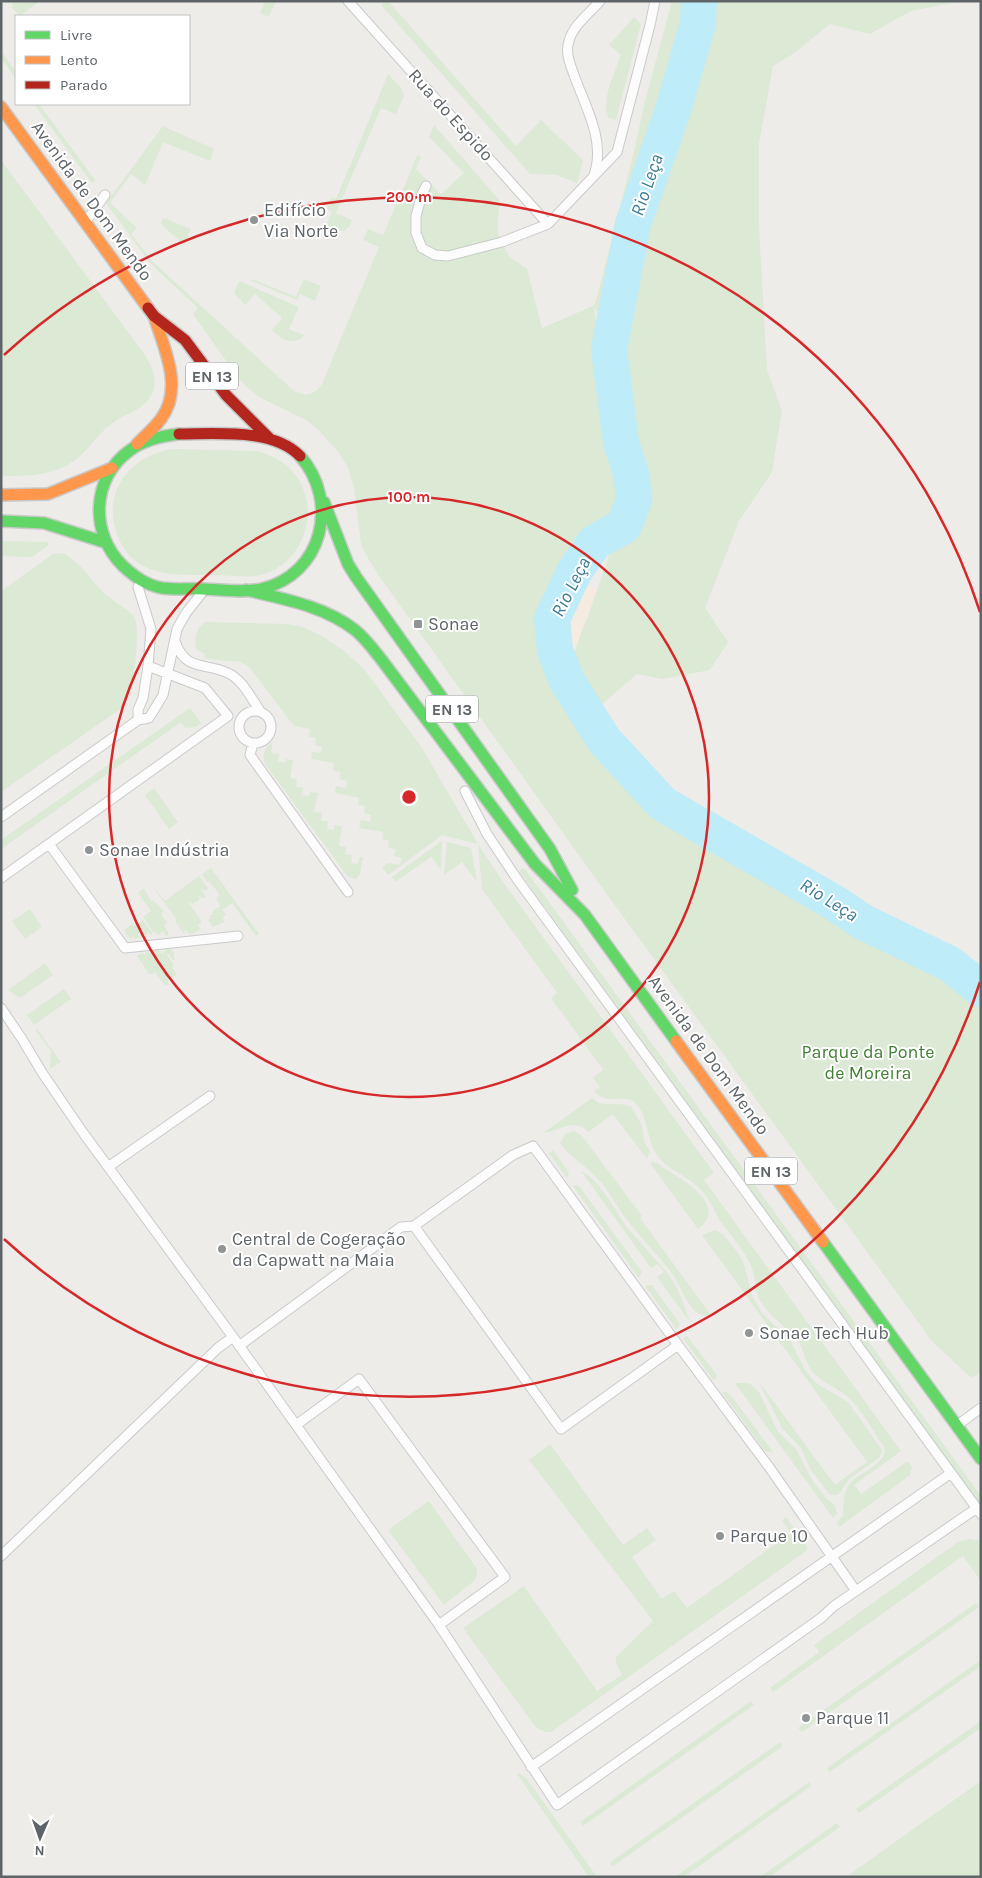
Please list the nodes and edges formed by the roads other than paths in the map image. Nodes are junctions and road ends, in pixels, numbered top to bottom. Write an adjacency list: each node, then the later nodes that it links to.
1 (600, 1): 5 (lane)
2 (655, 1): 5 (lane)
3 (354, 3): 9 (lane, Rua do Espido)
4 (1, 107): 8 (main road, Avenida de Dom Mendo / EN 13)
5 (593, 178): 9 (lane)
6 (426, 186): 9 (lane)
7 (106, 195): 8 (lane)
8 (85, 223): 10 (main road, Avenida de Dom Mendo / EN 13)
9 (548, 224)
10 (154, 316): 11 (main road, Avenida de Dom Mendo / EN 13); 12 (main road, Avenida de Dom Mendo / EN 13)
11 (269, 438): 12 (main road, EN 13); 15 (main road, EN 13)
12 (136, 445): 13 (main road, EN 13)
13 (112, 468): 14 (main road); 17 (main road, EN 13)
14 (1, 496)
15 (323, 501): 20 (main road, EN 13); 34 (main road, Avenida de Dom Mendo / EN 13)
16 (1, 521): 17 (main road)
17 (104, 542): 18 (main road, EN 13)
18 (135, 576): 19 (main road, EN 13); 22 (lane)
19 (204, 590): 20 (main road, EN 13); 21 (lane)
20 (246, 590): 29 (main road, Avenida de Dom Mendo / EN 13)
21 (174, 638): 23 (lane); 24 (lane)
22 (148, 666): 23 (lane); 26 (lane)
23 (168, 673): 25 (lane); 26 (lane)
24 (260, 712): 27 (lane); 28 (lane)
25 (228, 716): 27 (lane); 31 (lane)
26 (138, 720): 30 (lane)
27 (240, 723): 28 (lane)
28 (253, 743): 33 (lane)
29 (455, 759): 34 (main road, Avenida de Dom Mendo / EN 13); 47 (lane)
30 (1, 817)
31 (49, 844): 32 (lane); 35 (lane)
32 (1, 878)
33 (348, 892)
34 (585, 916): 45 (main road, Avenida de Dom Mendo / EN 13)
35 (238, 936)
36 (1, 1008): 38 (lane)
37 (210, 1096): 38 (lane)
38 (108, 1167): 40 (lane)
39 (414, 1226): 41 (lane); 41 (lane); 42 (lane)
40 (233, 1337): 42 (lane); 49 (lane)
41 (678, 1345): 50 (lane)
42 (239, 1346): 44 (lane)
43 (981, 1408): 45 (lane)
44 (296, 1425): 52 (lane); 52 (lane)
45 (957, 1426): 46 (main road, Avenida de Dom Mendo / EN 13)
46 (981, 1459)
47 (951, 1473): 48 (lane); 50 (lane)
48 (979, 1511): 51 (lane)
49 (1, 1556)
50 (832, 1556): 51 (lane); 53 (lane)
51 (856, 1591): 53 (lane)
52 (439, 1625): 53 (lane)
53 (531, 1766)

